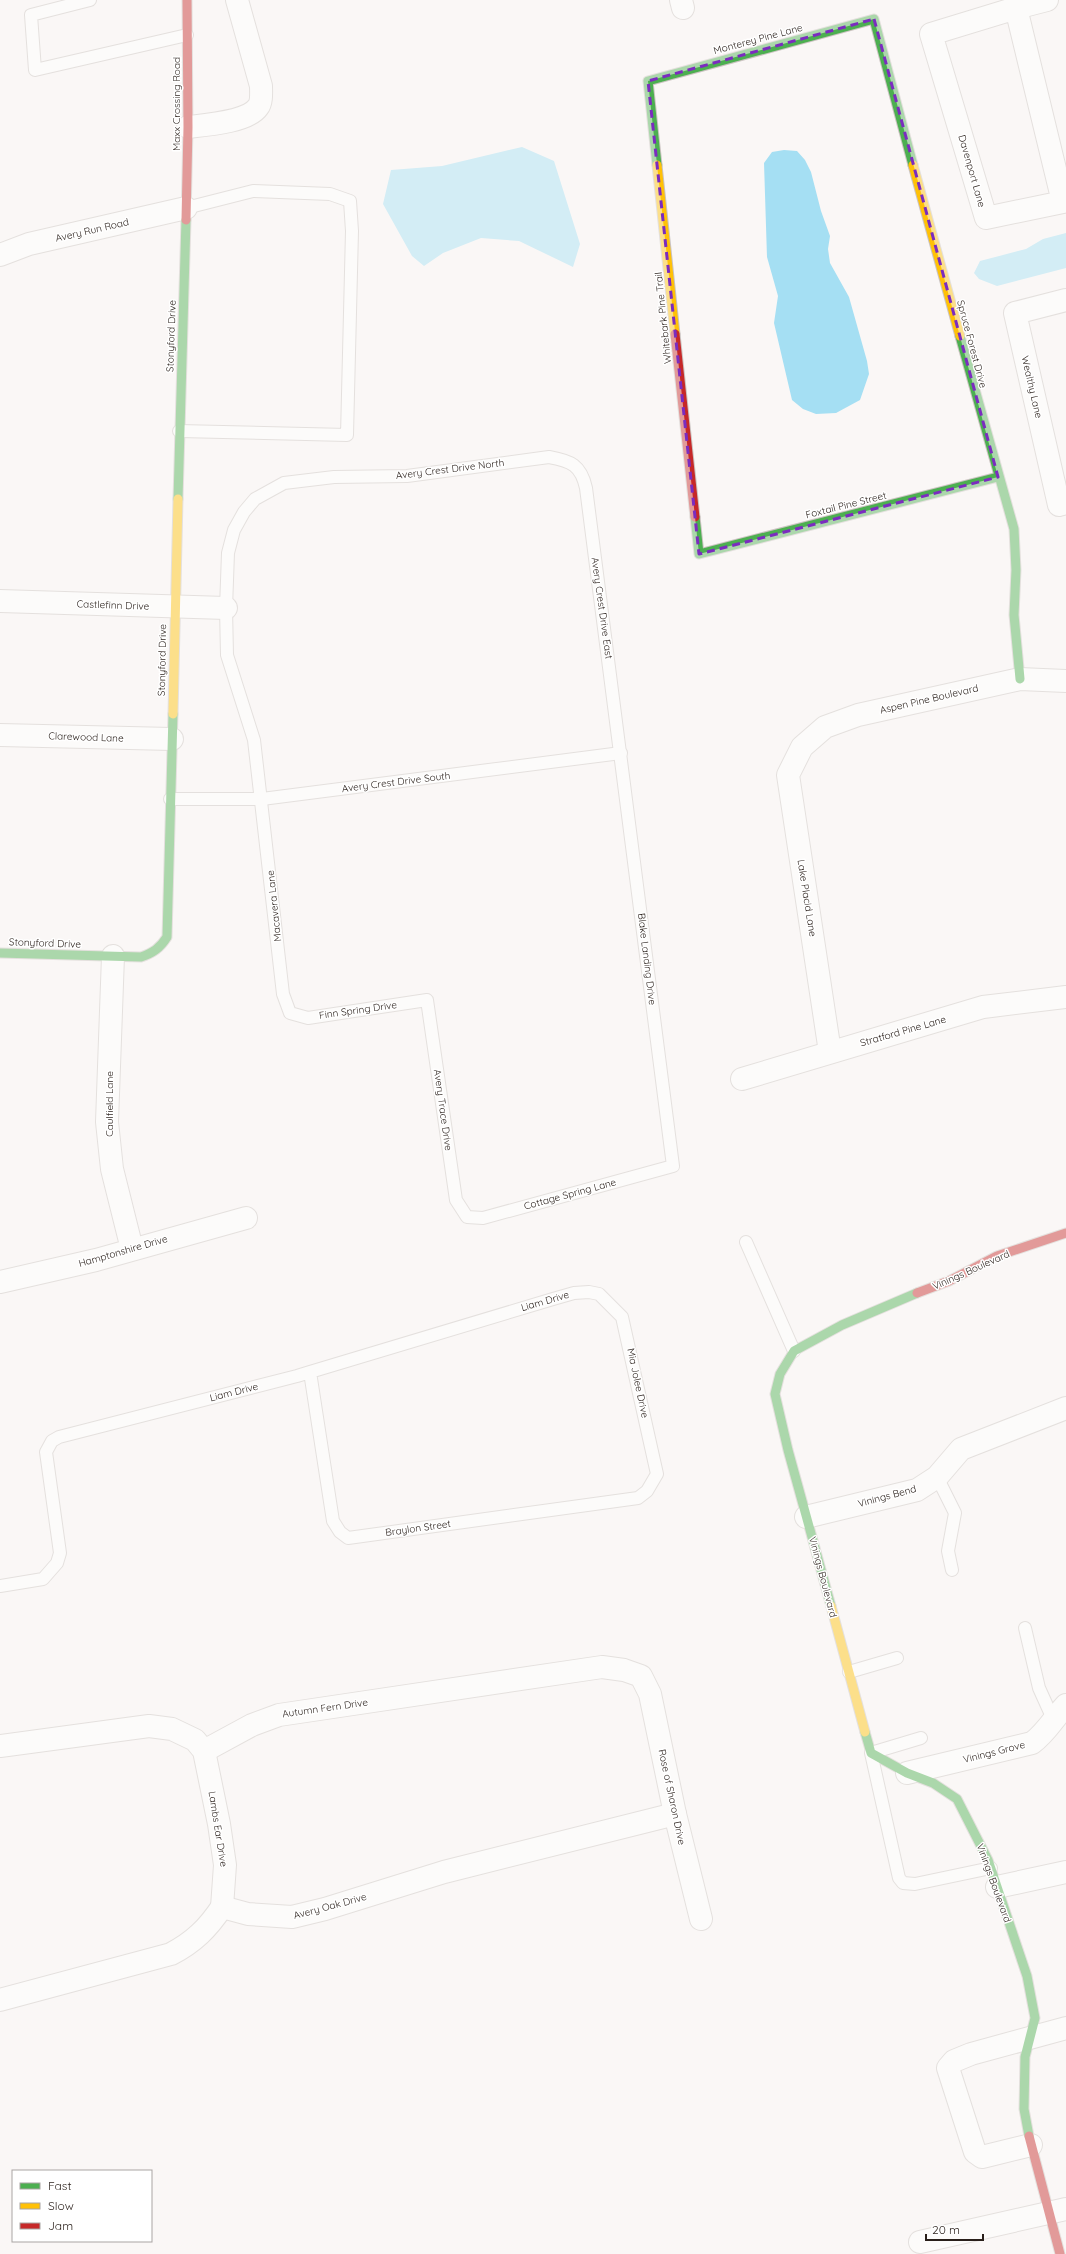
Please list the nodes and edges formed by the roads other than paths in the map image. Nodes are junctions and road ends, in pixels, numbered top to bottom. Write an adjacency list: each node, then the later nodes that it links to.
1 (90, 0): 7 (lane)
2 (187, 0): 7 (street, Maxx Crossing Road)
3 (236, 0): 9 (street)
4 (1048, 0): 5 (street, Davenport Lane)
5 (1016, 8): 5 (street, Davenport Lane)
6 (874, 18): 8 (street, Monterey Pine Lane); 15 (street, Spruce Forest Drive)
7 (187, 35): 9 (street, Maxx Crossing Road)
8 (648, 81): 18 (street, Whitebark Pine Trail)
9 (188, 127): 10 (street, Maxx Crossing Road)
10 (186, 208): 11 (street, Avery Run Road); 13 (street, Stonyford Drive); 13 (lane)
11 (0, 255)
12 (1066, 300): 17 (street, Wealthy Lane)
13 (179, 431): 20 (street, Stonyford Drive)
14 (576, 466): 16 (lane, Avery Crest Drive North); 27 (lane, Avery Crest Drive East)
15 (998, 477): 18 (street, Foxtail Pine Street); 22 (street, Spruce Forest Drive)
16 (255, 499): 21 (lane, Macavera Lane)
17 (1066, 503)
18 (699, 554)
19 (0, 601): 20 (street, Castlefinn Drive)
20 (174, 607): 21 (street, Castlefinn Drive); 25 (street, Stonyford Drive)
21 (226, 608): 29 (lane, Macavera Lane)
22 (1020, 679): 23 (street, Aspen Pine Boulevard); 26 (street, Aspen Pine Boulevard)
23 (1066, 681)
24 (0, 735): 25 (street, Clarewood Lane)
25 (172, 739): 28 (street, Stonyford Drive)
26 (802, 747): 35 (street, Lake Placid Lane)
27 (621, 752): 29 (lane, Avery Crest Drive South); 37 (lane, Blake Landing Drive)
28 (170, 799): 29 (lane, Avery Crest Drive South); 31 (street, Stonyford Drive)
29 (262, 799): 34 (lane, Macavera Lane)
30 (0, 953): 31 (street, Stonyford Drive)
31 (113, 956): 42 (street, Caulfield Lane)
32 (1066, 997): 35 (street, Stratford Pine Lane)
33 (427, 1000): 34 (lane, Finn Spring Drive); 38 (lane, Avery Trace Drive)
34 (290, 1013)
35 (830, 1052): 36 (street, Stratford Pine Lane)
36 (742, 1079)
37 (673, 1166): 38 (lane, Cottage Spring Lane)
38 (467, 1217)
39 (246, 1218): 42 (street, Hamptonshire Drive)
40 (1066, 1233): 45 (street, Vinings Boulevard)
41 (746, 1242): 45 (lane)
42 (132, 1249): 43 (street, Hamptonshire Drive)
43 (0, 1282)
44 (599, 1294): 46 (lane, Liam Drive); 49 (lane, Mia Jolee Drive)
45 (794, 1351): 50 (street, Vinings Boulevard)
46 (310, 1372): 49 (lane, Braylon Street); 52 (lane, Liam Drive)
47 (1063, 1416): 48 (street, Vinings Bend)
48 (937, 1477): 50 (street, Vinings Bend); 51 (lane)
49 (654, 1481)
50 (806, 1517): 55 (street, Vinings Boulevard)
51 (952, 1570)
52 (0, 1586)
53 (1025, 1628): 57 (lane)
54 (897, 1658): 55 (lane)
55 (849, 1672): 61 (street, Vinings Boulevard)
56 (641, 1676): 60 (street, Autumn Fern Drive); 63 (street, Rose of Sharon Drive)
57 (1060, 1712): 62 (street, Vinings Grove)
58 (921, 1738): 61 (lane)
59 (0, 1746): 60 (street)
60 (204, 1751): 66 (street, Lambs Ear Drive)
61 (871, 1753): 62 (street, Vinings Boulevard); 65 (lane)
62 (907, 1773): 65 (street, Vinings Boulevard)
63 (675, 1814): 66 (street, Avery Oak Drive); 67 (street, Rose of Sharon Drive)
64 (1066, 1872): 65 (street)
65 (994, 1877): 70 (street, Vinings Boulevard)
66 (222, 1907): 68 (street)
67 (701, 1919)
68 (0, 2000)
69 (1066, 2028): 70 (street)
70 (1030, 2038): 71 (street, Vinings Boulevard); 71 (street)
71 (1031, 2145): 72 (street, Vinings Boulevard)
72 (1058, 2211): 73 (street); 74 (street, Vinings Boulevard)
73 (920, 2242)
74 (1060, 2254)

